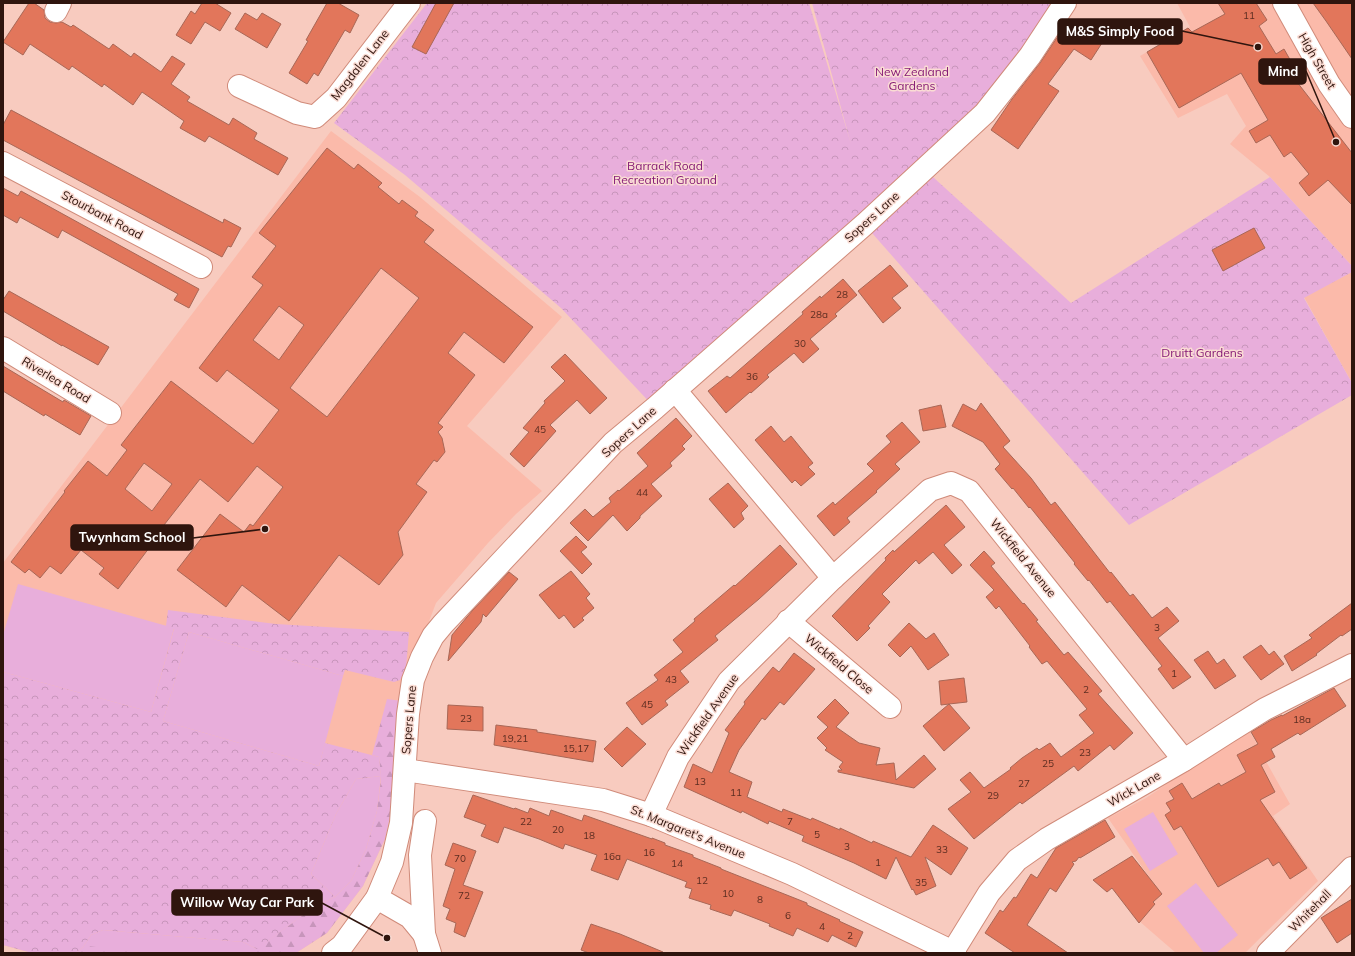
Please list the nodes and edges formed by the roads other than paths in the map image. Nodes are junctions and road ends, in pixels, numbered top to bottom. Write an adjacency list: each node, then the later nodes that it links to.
1 (409, 3): 4 (street, Magdalen Lane)
2 (1066, 3): 9 (street, Sopers Lane)
3 (1284, 3): 5 (street, High Street)
4 (239, 86)
5 (1352, 118)
6 (3, 163): 7 (street, Stourbank Road)
7 (201, 267)
8 (3, 348): 10 (street, Riverlea Road)
9 (676, 390): 11 (street); 16 (street, Sopers Lane)
10 (110, 413)
11 (833, 578): 12 (street, Wickfield Avenue); 15 (street, Wickfield Avenue)
12 (788, 621): 14 (street, Wickfield Close); 17 (street, Wickfield Avenue)
13 (1352, 665): 15 (street, Wick Lane)
14 (890, 707)
15 (1184, 760): 23 (street, Wick Lane)
16 (405, 770): 17 (street, St. Margaret's Avenue); 20 (street, Sopers Lane)
17 (651, 815): 23 (street, St. Margaret's Avenue)
18 (425, 821): 21 (street)
19 (1352, 868): 24 (street, Whitehall)
20 (377, 898): 21 (street); 22 (street, Sopers Lane)
21 (427, 943)
22 (333, 953)
23 (953, 953)
24 (1268, 953)

